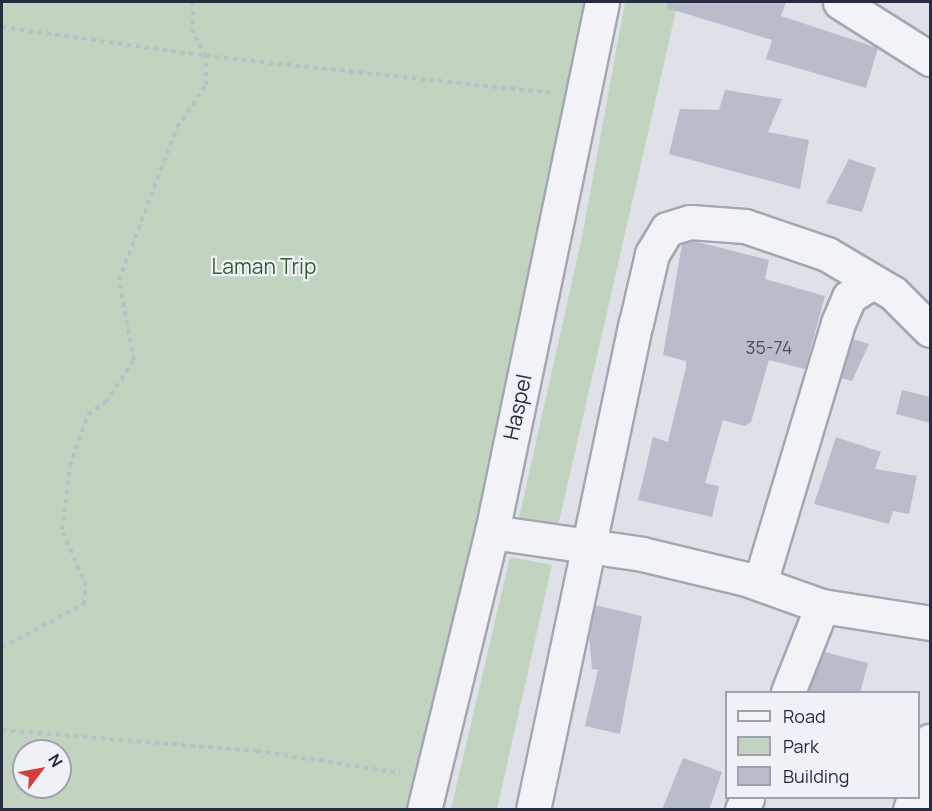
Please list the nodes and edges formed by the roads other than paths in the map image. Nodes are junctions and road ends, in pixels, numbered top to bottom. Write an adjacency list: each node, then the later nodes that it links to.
1 (602, 2): 7 (street, Haspel)
2 (840, 2): 3 (street)
3 (881, 16): 4 (street)
4 (930, 59)
5 (872, 282): 6 (street); 8 (street); 9 (street)
6 (930, 330)
7 (492, 532): 8 (street); 15 (street, Haspel)
8 (588, 547): 9 (street); 16 (street)
9 (760, 583): 10 (street)
10 (822, 606): 11 (street); 12 (street)
11 (930, 623)
12 (789, 691)
13 (930, 741): 14 (street)
14 (920, 775)
15 (424, 810)
16 (532, 810)

